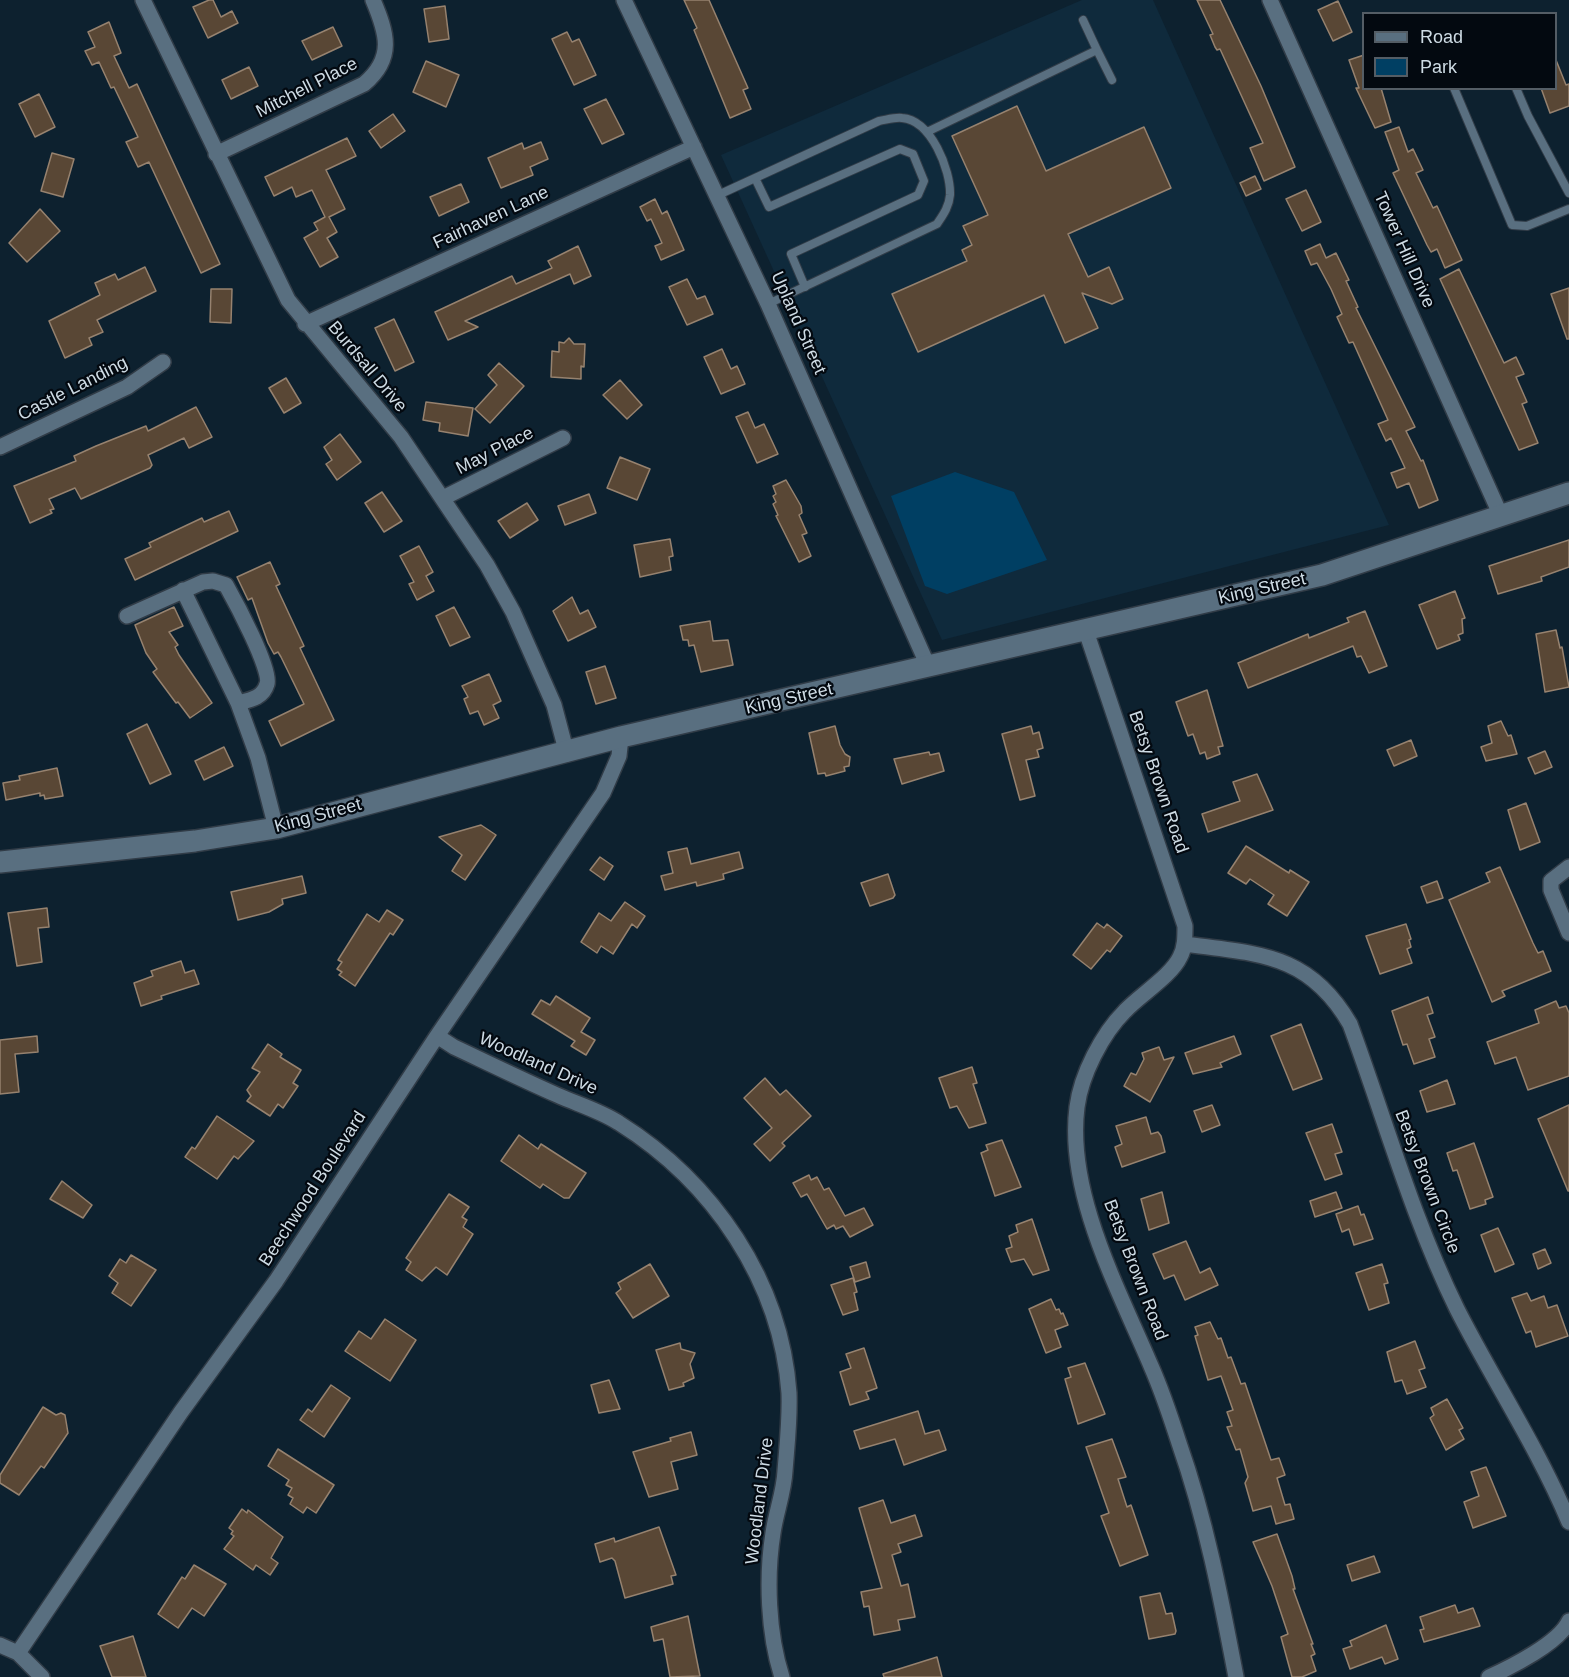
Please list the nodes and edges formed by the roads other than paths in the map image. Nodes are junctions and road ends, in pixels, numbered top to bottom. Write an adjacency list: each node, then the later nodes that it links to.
1 (143, 0): 12 (street, Burdsall Drive)
2 (373, 0): 12 (street, Mitchell Place)
3 (624, 0): 11 (street, Upland Street)
4 (1270, 0): 25 (street, Tower Hill Drive)
5 (1083, 20): 6 (lane)
6 (1097, 50): 7 (lane); 10 (lane)
7 (1112, 80)
8 (1455, 90): 16 (lane)
9 (1517, 90): 14 (lane)
10 (928, 130): 13 (lane); 17 (lane)
11 (694, 147): 15 (street, Upland Street); 19 (street, Fairhaven Lane)
12 (216, 154): 19 (street, Burdsall Drive)
13 (755, 177): 15 (lane); 17 (lane)
14 (1569, 193)
15 (716, 196): 18 (street, Upland Street)
16 (1569, 209)
17 (805, 287): 18 (lane)
18 (768, 304): 29 (street, Upland Street)
19 (305, 324): 24 (street, Burdsall Drive)
20 (163, 362): 22 (street, Castle Landing)
21 (563, 438): 24 (street, May Place)
22 (0, 447)
23 (1569, 493): 25 (main road, King Street)
24 (444, 498): 32 (street, Burdsall Drive)
25 (1501, 516): 28 (main road, King Street)
26 (183, 590): 27 (street); 30 (street); 30 (street)
27 (127, 616)
28 (1086, 631): 29 (main road, King Street); 37 (street, Betsy Brown Road)
29 (928, 666): 31 (main road, King Street)
30 (238, 703): 33 (street)
31 (621, 737): 32 (main road, King Street); 38 (street, Beechwood Boulevard)
32 (567, 754): 33 (main road, King Street)
33 (276, 828): 34 (main road, King Street)
34 (0, 862)
35 (1569, 867): 36 (street)
36 (1569, 933)
37 (1185, 944): 39 (street, Betsy Brown Circle); 45 (street, Betsy Brown Road)
38 (437, 1036): 42 (street, Beechwood Boulevard); 44 (street, Woodland Drive)
39 (1569, 1522)
40 (1569, 1621): 46 (street)
41 (0, 1645): 42 (street)
42 (18, 1653): 43 (street)
43 (42, 1677)
44 (782, 1677)
45 (1236, 1677)
46 (1489, 1677)

